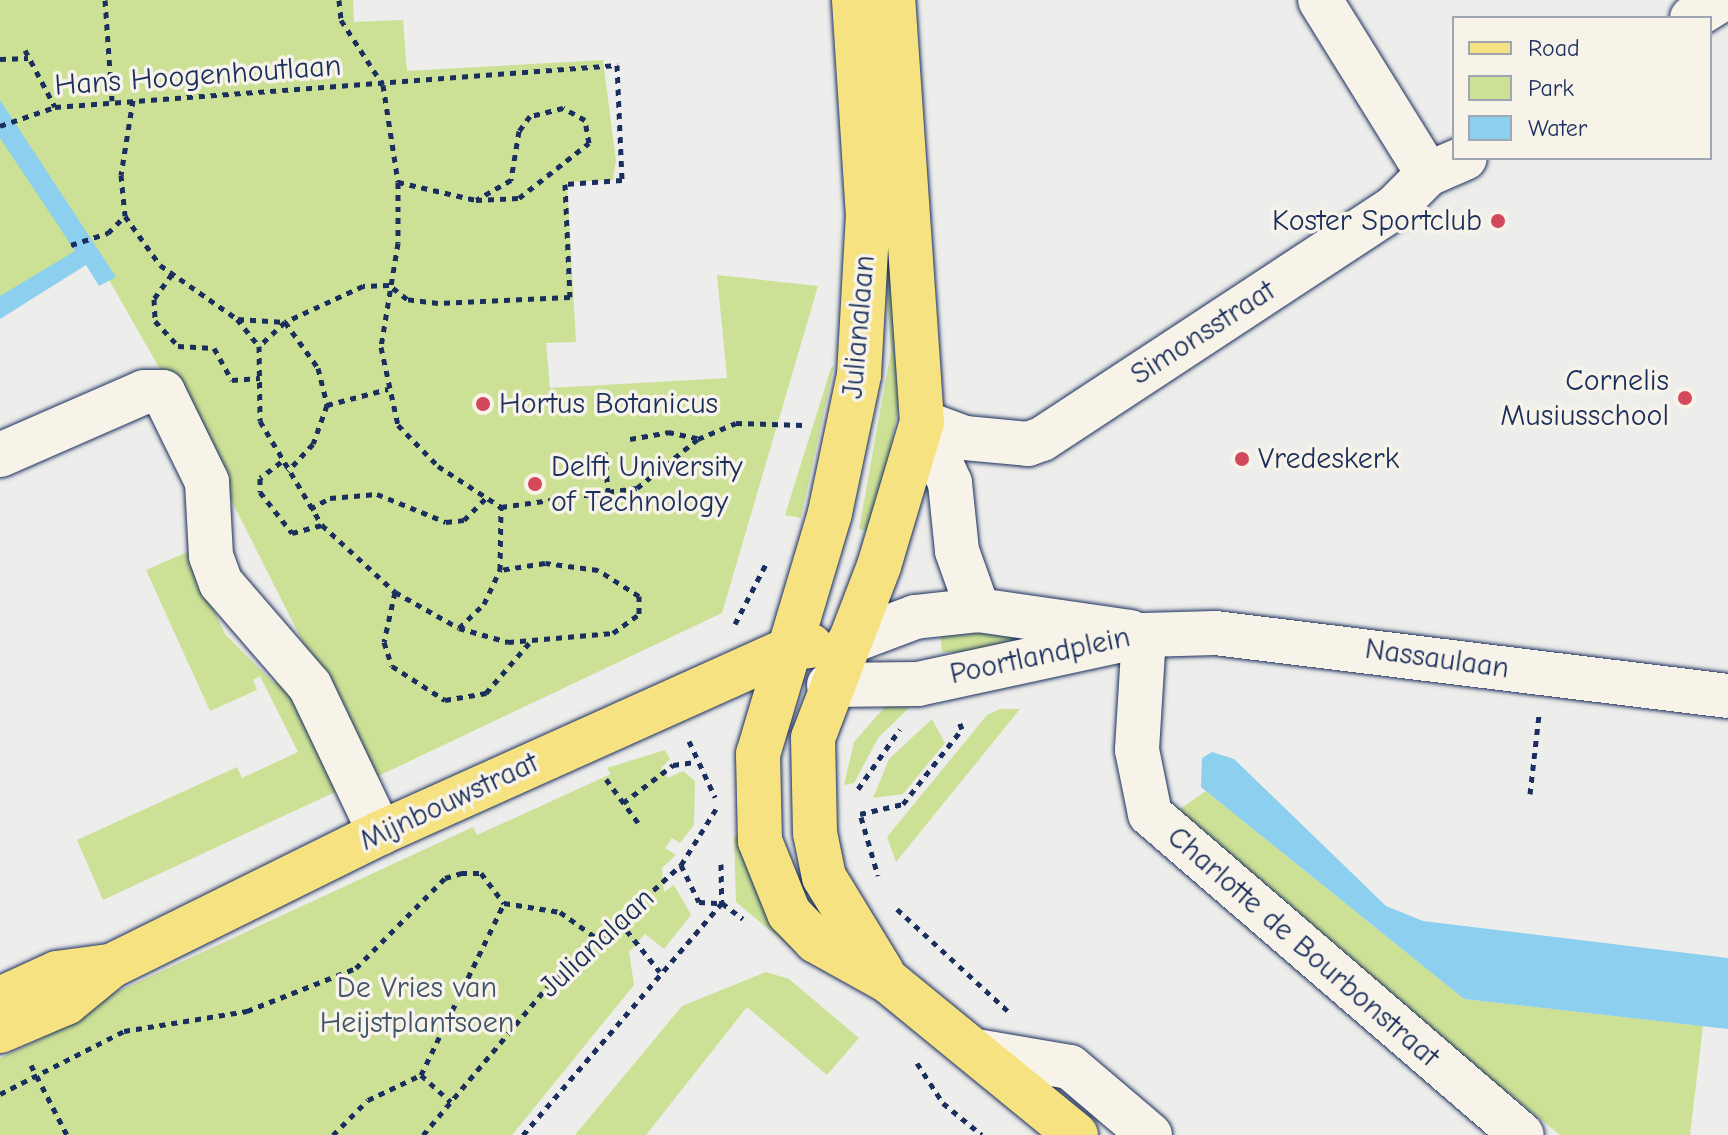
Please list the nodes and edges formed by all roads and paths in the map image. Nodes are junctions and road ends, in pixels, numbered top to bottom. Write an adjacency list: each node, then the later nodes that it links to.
1 (105, 0): 14 (path)
2 (339, 0): 12 (path)
3 (854, 0): 50 (main road, Julianalaan)
4 (893, 0): 30 (main road, Julianalaan)
5 (1320, 0): 17 (street)
6 (1723, 0): 7 (street); 8 (street)
7 (1728, 9)
8 (1695, 16)
9 (25, 50): 10 (path)
10 (28, 58): 11 (path); 15 (path)
11 (0, 59)
12 (383, 85): 13 (path, Hans Hoogenhoutlaan); 18 (path); 23 (path, Hans Hoogenhoutlaan)
13 (133, 100): 14 (path, Hans Hoogenhoutlaan); 20 (path)
14 (112, 101): 15 (path, Hans Hoogenhoutlaan)
15 (55, 107): 16 (path, Hans Hoogenhoutlaan)
16 (0, 126)
17 (1446, 166): 30 (street, Simonsstraat)
18 (398, 182): 19 (path); 23 (path)
19 (476, 200): 19 (path)
20 (125, 216): 21 (path); 22 (path)
21 (71, 245)
22 (172, 273): 24 (path); 27 (path)
23 (389, 285): 25 (path); 28 (path)
24 (237, 319): 25 (path); 26 (path)
25 (285, 322): 26 (path); 29 (path)
26 (259, 346): 27 (path)
27 (260, 378): 36 (path)
28 (388, 389): 29 (path); 39 (path)
29 (327, 405): 37 (path)
30 (922, 422): 45 (street, Julianalaan); 49 (main road, Julianalaan)
31 (806, 425): 33 (path)
32 (630, 439): 33 (path)
33 (698, 439): 38 (path)
34 (605, 452): 38 (path)
35 (0, 455): 63 (street)
36 (281, 462): 37 (path); 42 (path)
37 (288, 471): 41 (path)
38 (608, 493): 40 (path)
39 (488, 496): 40 (path); 41 (path)
40 (501, 507): 43 (path)
41 (310, 509): 42 (path)
42 (322, 525): 44 (path)
43 (500, 570): 46 (path); 48 (path)
44 (395, 592): 46 (path); 48 (path)
45 (978, 610): 47 (street, Poortlandplein); 49 (street, Poortlandplein)
46 (459, 628): 48 (path)
47 (1144, 635): 51 (street, Nassaulaan); 52 (street, Poortlandplein); 85 (street, Charlotte de Bourbonstraat)
48 (530, 642)
49 (849, 642): 50 (main road, Poortlandplein); 52 (main road)
50 (791, 648): 52 (main road); 54 (main road, Mijnbouwstraat); 71 (main road, Julianalaan)
51 (1544, 673): 53 (street, Nassaulaan); 59 (path)
52 (829, 685): 71 (main road)
53 (1728, 696)
54 (677, 699): 57 (path); 63 (main road, Mijnbouwstraat)
55 (953, 709): 61 (path, Poortlandplein)
56 (911, 719): 61 (path)
57 (695, 762): 60 (path); 64 (path, Julianalaan)
58 (606, 779): 60 (path)
59 (1530, 794)
60 (623, 803): 62 (path)
61 (860, 814): 65 (path)
62 (639, 824)
63 (380, 833): 72 (main road, Mijnbouwstraat)
64 (681, 865): 68 (path, Julianalaan); 70 (path, Julianalaan)
65 (881, 884)
66 (887, 898): 73 (path)
67 (504, 903): 69 (path); 75 (path); 76 (path)
68 (619, 921): 69 (path, Julianalaan); 70 (path)
69 (598, 939): 78 (path, Julianalaan)
70 (660, 972): 82 (path, Julianalaan)
71 (888, 981): 74 (main road)
72 (5, 1018): 76 (path)
73 (1017, 1019)
74 (976, 1051): 83 (main road); 84 (street)
75 (421, 1075): 78 (path); 80 (path)
76 (36, 1076): 77 (path); 79 (path)
77 (0, 1094)
78 (451, 1102): 81 (path, Julianalaan)
79 (67, 1135)
80 (333, 1135)
81 (423, 1135)
82 (523, 1135)
83 (1076, 1135)
84 (1150, 1135)
85 (1522, 1135)

